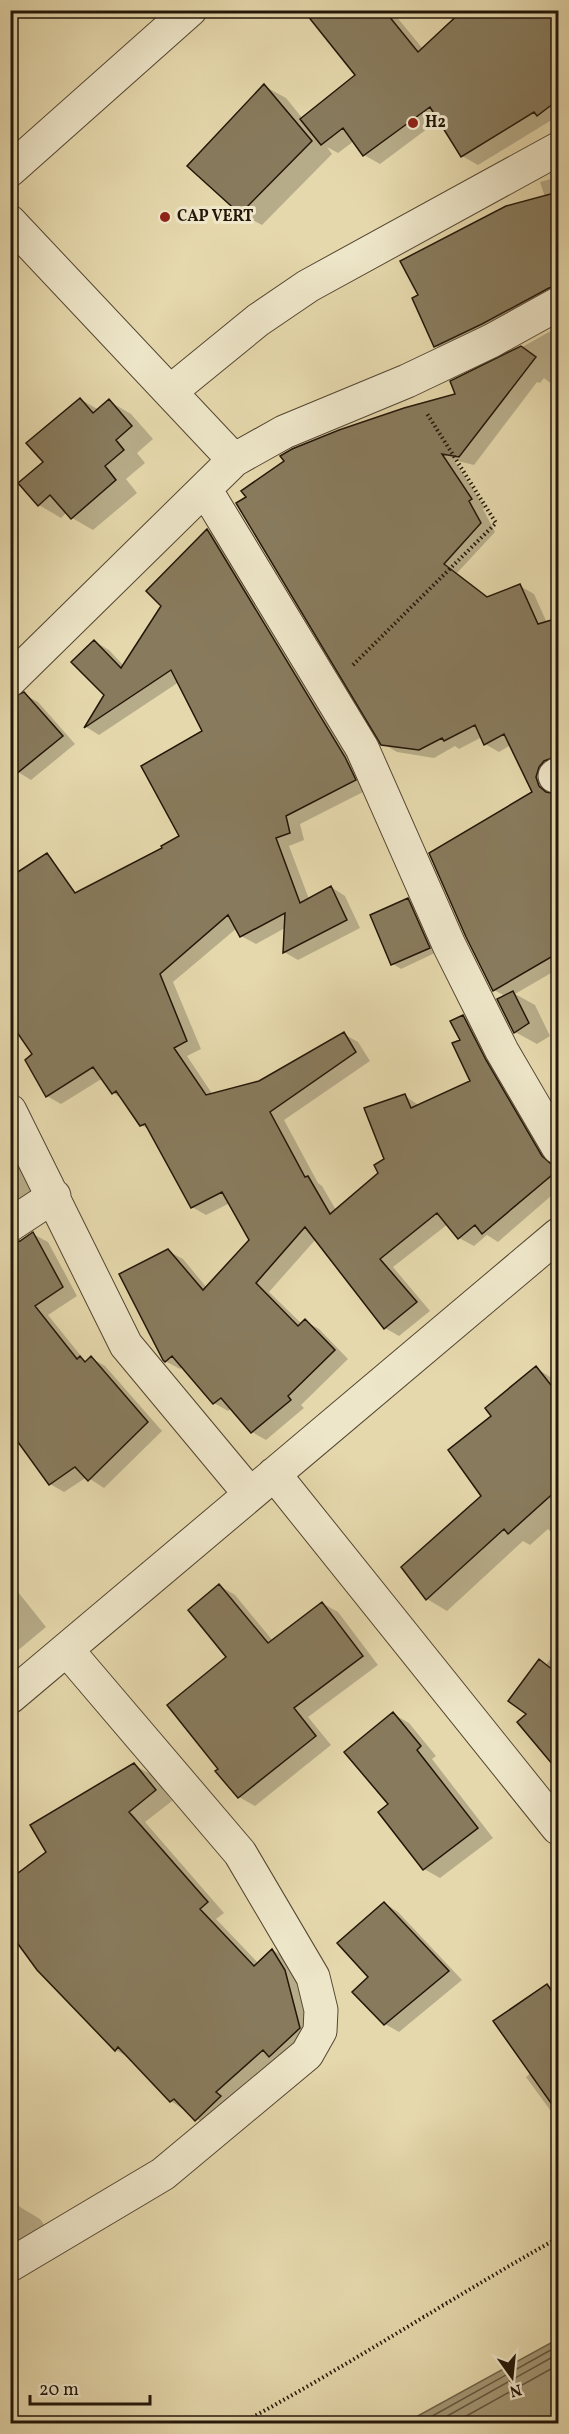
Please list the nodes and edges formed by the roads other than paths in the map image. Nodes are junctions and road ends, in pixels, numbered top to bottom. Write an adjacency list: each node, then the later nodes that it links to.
1 (190, 10): 3 (street)
2 (558, 149): 6 (street)
3 (10, 170)
4 (10, 222): 6 (street)
5 (558, 304): 7 (street)
6 (171, 391): 7 (street)
7 (234, 460): 8 (street)
8 (205, 489): 9 (street); 11 (street)
9 (10, 680)
10 (10, 1111): 12 (street)
11 (558, 1146)
12 (54, 1196): 13 (street); 15 (street)
13 (10, 1225)
14 (558, 1235): 15 (street)
15 (262, 1484): 16 (street); 18 (street)
16 (67, 1650): 17 (street); 19 (street)
17 (10, 1697)
18 (558, 1828)
19 (10, 2265)

